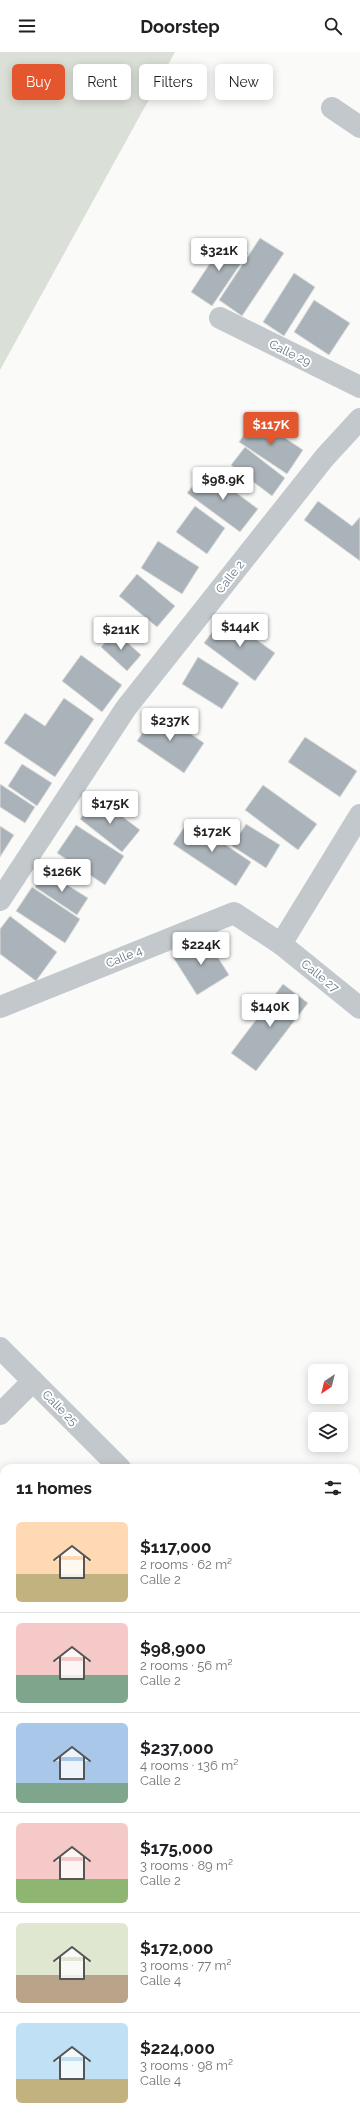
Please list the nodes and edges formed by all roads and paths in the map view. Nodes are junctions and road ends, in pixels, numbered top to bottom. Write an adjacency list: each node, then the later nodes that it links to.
1 (332, 108): 2 (street)
2 (360, 127)
3 (220, 318): 4 (street, Calle 29)
4 (360, 387)
5 (360, 419): 7 (street, Calle 2)
6 (360, 814): 8 (street)
7 (0, 900)
8 (281, 944): 9 (street, Calle 4); 10 (street, Calle 27)
9 (0, 1007)
10 (360, 1008)
11 (0, 1348): 12 (street, Calle 25)
12 (33, 1381): 13 (street); 14 (street, Calle 25)
13 (0, 1414)
14 (116, 1464)

